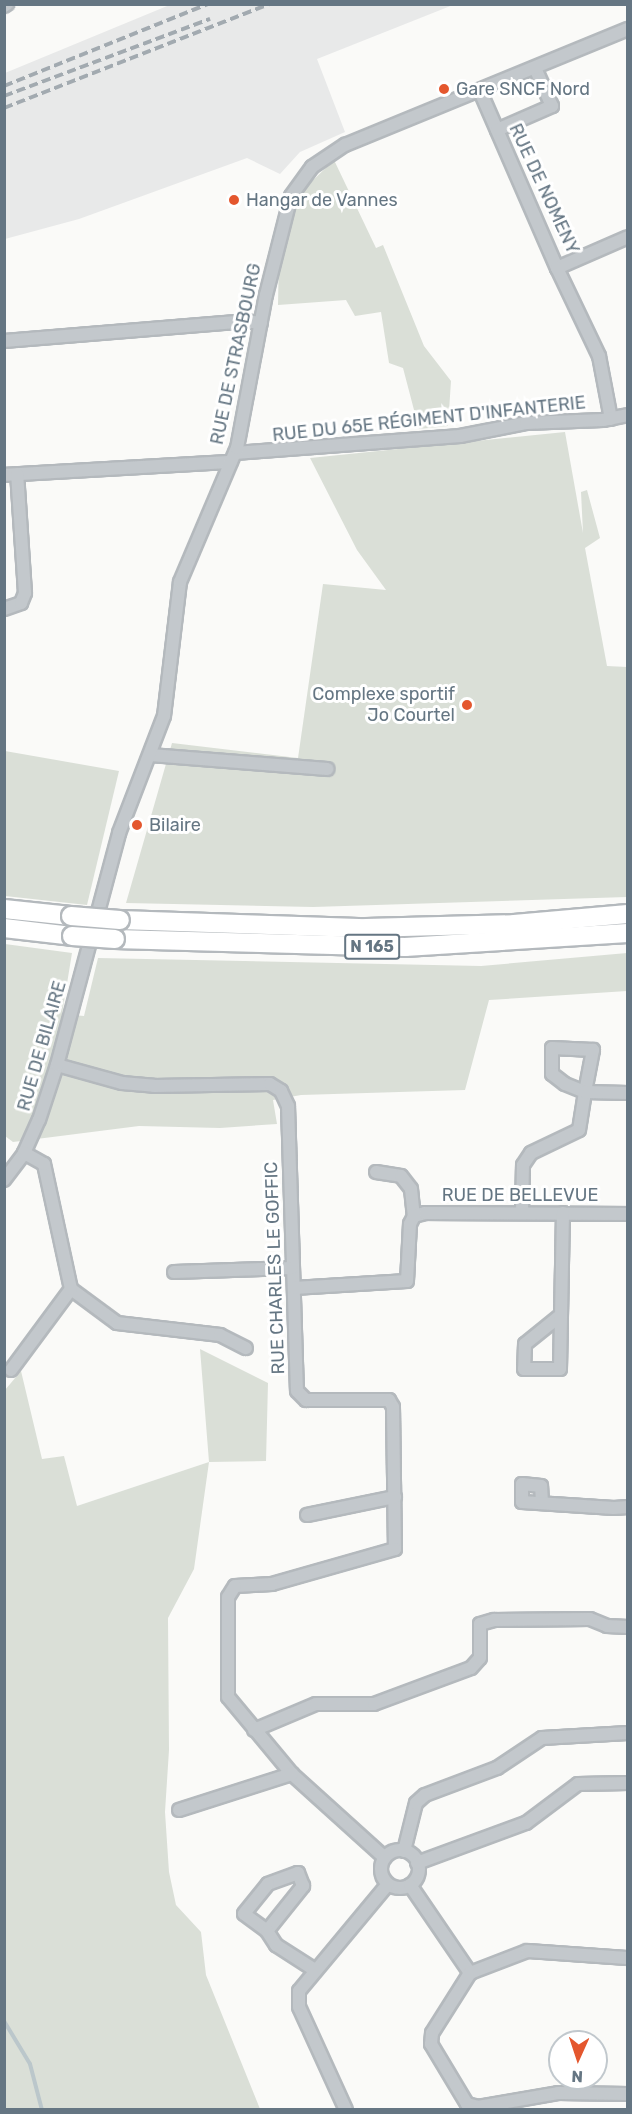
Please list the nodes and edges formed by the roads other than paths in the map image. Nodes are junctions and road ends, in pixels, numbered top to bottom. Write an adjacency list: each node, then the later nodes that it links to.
1 (627, 29): 2 (street, RUE DE STRASBOURG)
2 (535, 68): 3 (street, RUE DE STRASBOURG); 4 (street)
3 (480, 91): 4 (street, RUE DE NOMENY); 7 (street, RUE DE STRASBOURG)
4 (497, 130): 6 (street, RUE DE NOMENY)
5 (627, 237): 6 (street, RUE DE NOMENY)
6 (557, 268): 10 (street)
7 (261, 323): 8 (street); 11 (street, RUE DE STRASBOURG)
8 (4, 341)
9 (627, 415): 10 (street, RUE DU 65E RÉGIMENT D'INFANTERIE)
10 (611, 419): 11 (street, RUE DU 65E RÉGIMENT D'INFANTERIE)
11 (233, 457): 12 (street, RUE DU 65E RÉGIMENT D'INFANTERIE); 14 (street, RUE DE STRASBOURG)
12 (11, 475): 13 (street)
13 (4, 609)
14 (150, 755): 15 (street); 20 (street, RUE DE STRASBOURG)
15 (327, 769)
16 (4, 909): 17 (highway, N 165, bridge)
17 (627, 914)
18 (4, 928): 19 (highway, N 165, bridge)
19 (627, 933)
20 (88, 950): 21 (street, RUE DE BILAIRE)
21 (57, 1065): 23 (street, RUE DE BILAIRE); 30 (street, RUE CHARLES LE GOFFIC)
22 (627, 1093): 26 (street)
23 (24, 1152): 25 (street, RUE DE BILAIRE); 33 (street)
24 (376, 1172): 29 (street)
25 (4, 1180)
26 (522, 1212): 27 (street, RUE DE BELLEVUE); 29 (street, RUE DE BELLEVUE)
27 (563, 1213): 28 (street, RUE DE BELLEVUE); 34 (street)
28 (627, 1214)
29 (414, 1216): 32 (street)
30 (292, 1268): 31 (street); 32 (street, RUE CHARLES LE GOFFIC)
31 (174, 1272)
32 (294, 1288): 37 (street, RUE CHARLES LE GOFFIC)
33 (71, 1289): 35 (street); 36 (street)
34 (561, 1315): 34 (street)
35 (246, 1348)
36 (11, 1370)
37 (395, 1497): 40 (street); 42 (street, RUE CHARLES LE GOFFIC)
38 (542, 1503): 39 (street)
39 (627, 1507)
40 (308, 1515)
41 (627, 1627): 42 (street)
42 (254, 1730): 44 (street, RUE CHARLES LE GOFFIC)
43 (627, 1733): 47 (street)
44 (292, 1774): 46 (street); 48 (street, RUE CHARLES LE GOFFIC)
45 (627, 1783): 49 (street)
46 (179, 1810)
47 (404, 1851): 48 (street); 49 (street)
48 (385, 1858): 50 (street)
49 (417, 1863): 51 (street)
50 (388, 1884): 51 (street); 54 (street)
51 (410, 1885): 55 (street)
52 (267, 1931): 52 (street); 54 (street)
53 (627, 1958): 55 (street)
54 (315, 1970): 57 (street)
55 (470, 1973): 56 (street)
56 (627, 2094)
57 (346, 2109)

